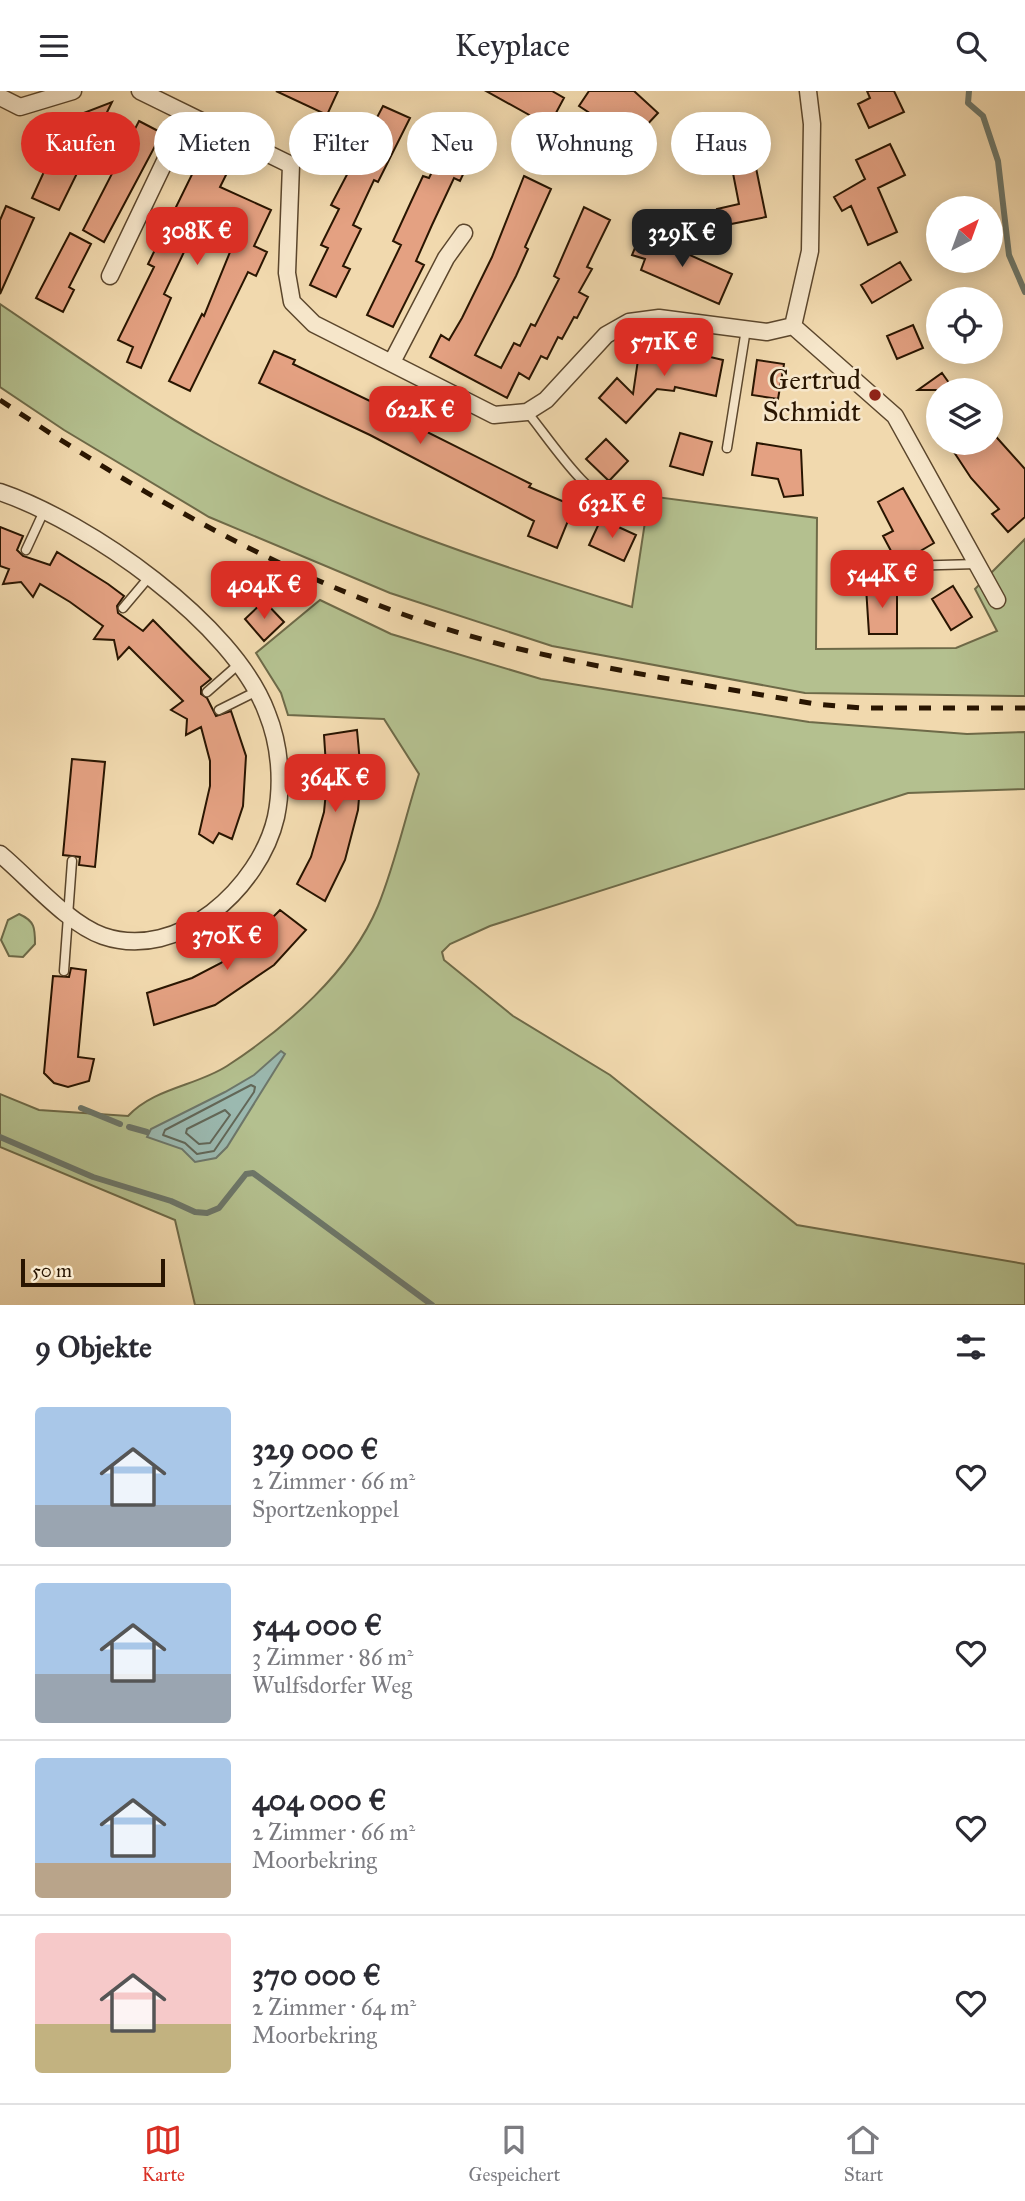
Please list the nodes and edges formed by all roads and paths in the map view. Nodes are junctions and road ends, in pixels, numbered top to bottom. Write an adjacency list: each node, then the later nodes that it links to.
1 (73, 91): 4 (street)
2 (140, 91): 5 (street)
3 (808, 91): 10 (street)
4 (0, 97)
5 (181, 112)
6 (158, 175): 9 (street)
7 (291, 175): 12 (street)
8 (464, 233): 12 (street)
9 (110, 276)
10 (793, 326): 11 (street); 19 (street)
11 (746, 329): 13 (street); 14 (lane)
12 (392, 362): 13 (street)
13 (527, 412): 16 (lane)
14 (727, 448)
15 (0, 492): 17 (street)
16 (619, 503)
17 (44, 511): 18 (lane); 21 (street)
18 (26, 550)
19 (977, 564): 20 (lane); 22 (street)
20 (905, 566)
21 (150, 576): 23 (lane); 24 (street)
22 (997, 600)
23 (123, 608)
24 (239, 664): 25 (street); 26 (lane)
25 (257, 691): 27 (lane); 30 (street)
26 (207, 692)
27 (219, 710)
28 (0, 854): 30 (street)
29 (72, 861): 30 (lane)
30 (68, 913): 31 (lane)
31 (64, 971)

